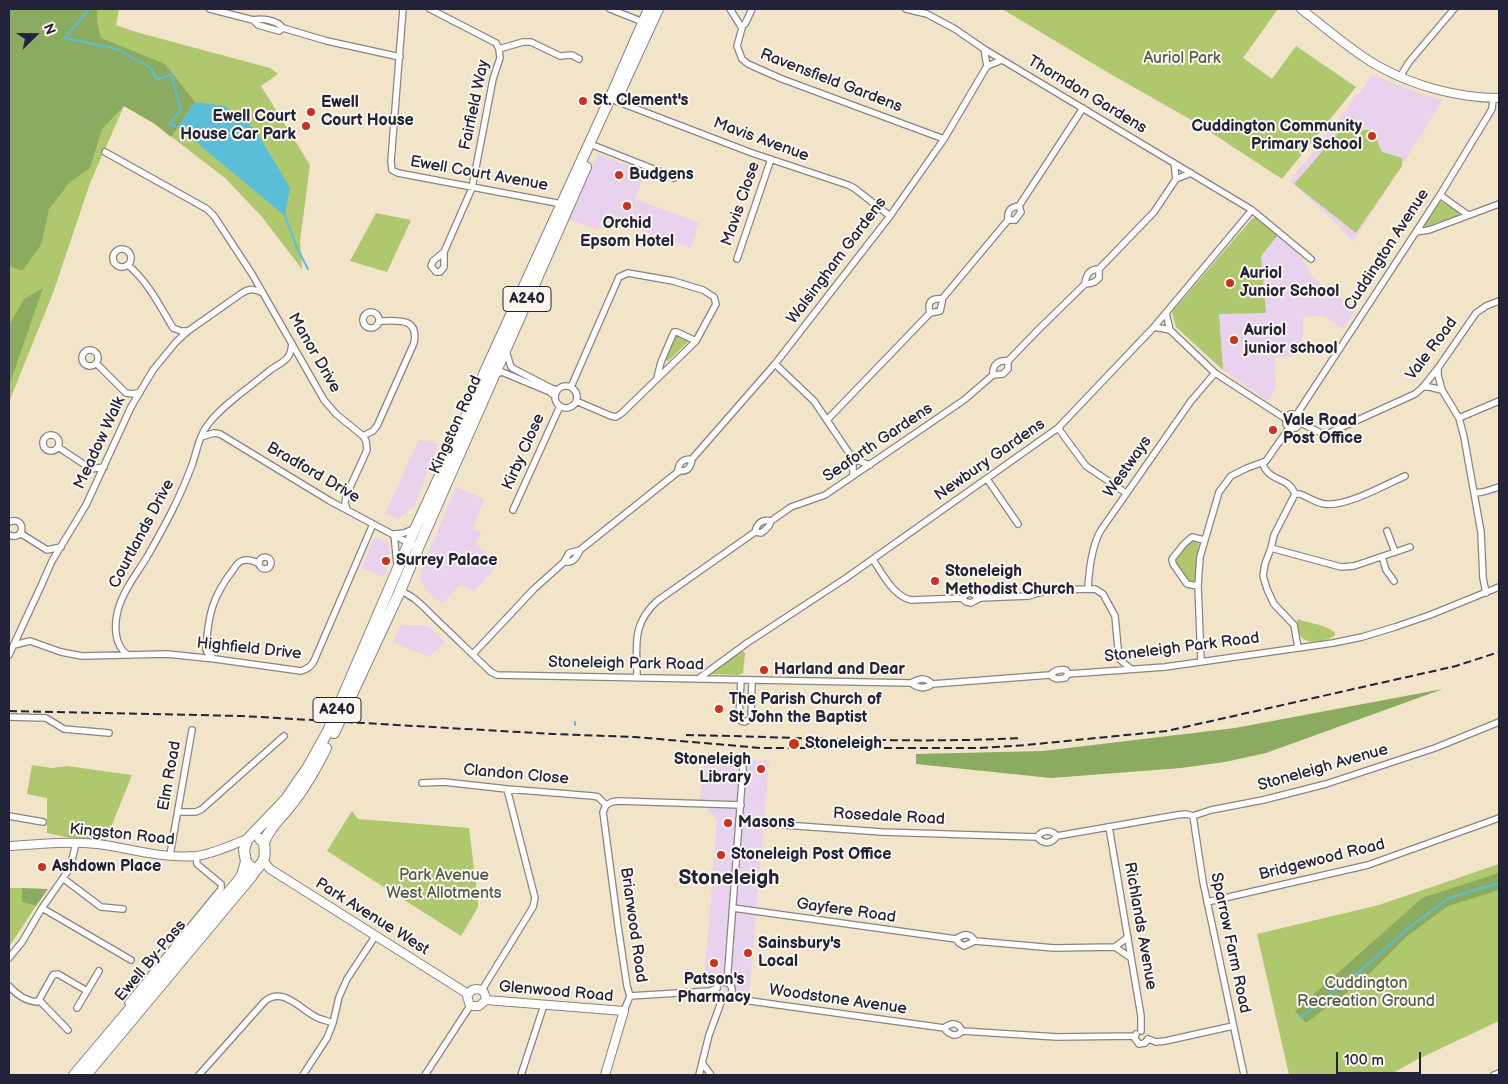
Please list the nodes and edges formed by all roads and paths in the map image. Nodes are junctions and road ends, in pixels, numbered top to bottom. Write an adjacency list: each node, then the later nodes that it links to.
1 (210, 9): 17 (street)
2 (403, 9): 17 (street)
3 (430, 9): 15 (street, Fairfield Way)
4 (610, 9): 12 (street)
5 (649, 9): 13 (highway, Kingston Road / A240)
6 (658, 9): 23 (highway, Kingston Road / A240)
7 (730, 9): 14 (street)
8 (752, 9): 14 (street, Ravensfield Gardens)
9 (906, 9): 16 (street, Thorndon Gardens)
10 (1301, 9): 21 (street)
11 (1454, 9): 21 (street)
12 (619, 10): 13 (street)
13 (643, 22): 35 (highway, Kingston Road / A240)
14 (742, 26): 25 (street, Ravensfield Gardens)
15 (500, 49): 18 (street); 33 (street, Fairfield Way)
16 (984, 50): 19 (street, Thorndon Gardens); 20 (street)
17 (400, 57): 33 (street, Ewell Court Avenue)
18 (579, 59)
19 (1002, 60): 20 (street); 24 (street, Thorndon Gardens)
20 (987, 66): 25 (street, Walsingham Gardens)
21 (1400, 77): 22 (street)
22 (1496, 98): 34 (street, Cuddington Avenue)
23 (616, 101): 26 (highway, Kingston Road / A240); 28 (street, Mavis Avenue)
24 (1083, 108): 29 (street, Thorndon Gardens); 37 (street)
25 (944, 139): 40 (street, Walsingham Gardens)
26 (595, 146): 31 (street); 64 (highway, Kingston Road / A240)
27 (105, 152): 48 (street, Manor Drive)
28 (771, 159): 40 (street, Mavis Avenue); 44 (street, Mavis Close)
29 (1174, 163): 30 (street, Thorndon Gardens); 32 (street)
30 (1191, 173): 32 (street); 38 (street, Thorndon Gardens)
31 (674, 178)
32 (1176, 179): 47 (street, Seaforth Gardens)
33 (472, 188): 35 (street, Ewell Court Avenue); 43 (street, Fairfield Way)
34 (1440, 195): 39 (street); 42 (street, Cuddington Avenue)
35 (562, 204): 120 (highway, Kingston Road / A240)
36 (1499, 204): 39 (street)
37 (1019, 206): 41 (street); 41 (street)
38 (1252, 210): 45 (street, Thorndon Gardens); 55 (street, Newbury Gardens)
39 (1468, 215): 42 (street)
40 (890, 216): 69 (street, Walsingham Gardens)
41 (1008, 220): 52 (street)
42 (1416, 232): 86 (street, Cuddington Avenue)
43 (444, 252)
44 (737, 258)
45 (1311, 259)
46 (128, 265): 58 (street)
47 (1100, 269): 49 (street, Seaforth Gardens); 49 (street, Seaforth Gardens)
48 (252, 274): 50 (street); 51 (street, Manor Drive)
49 (1085, 284): 66 (street, Seaforth Gardens)
50 (247, 289): 51 (street); 60 (street, Meadow Walk)
51 (263, 293): 63 (street, Manor Drive)
52 (942, 298): 54 (street); 54 (street)
53 (1499, 301): 70 (street, Vale Road)
54 (930, 313): 89 (street)
55 (1166, 314): 57 (street, Newbury Gardens); 59 (street)
56 (379, 321): 94 (street)
57 (1154, 327): 59 (street); 92 (street, Newbury Gardens)
58 (173, 328): 60 (street); 62 (street)
59 (1170, 330): 71 (street)
60 (188, 332): 62 (street, Meadow Walk)
61 (696, 341): 74 (street); 74 (street); 75 (street)
62 (176, 342): 79 (street, Meadow Walk)
63 (292, 344): 65 (street); 68 (street, Manor Drive)
64 (505, 349): 72 (highway, Kingston Road / A240); 77 (street)
65 (287, 359): 68 (street); 91 (street, Courtlands Drive)
66 (1008, 362): 73 (street, Seaforth Gardens); 73 (street, Seaforth Gardens)
67 (96, 363): 80 (street)
68 (303, 364): 94 (street, Manor Drive)
69 (775, 364): 89 (street); 98 (street, Walsingham Gardens)
70 (1438, 368): 76 (street, Vale Road); 78 (street)
71 (1215, 373): 88 (street); 109 (street, Westways)
72 (494, 374): 81 (street); 127 (highway, Kingston Road / A240)
73 (993, 376): 100 (street, Seaforth Gardens)
74 (656, 379): 82 (street)
75 (571, 387): 77 (street); 82 (street)
76 (1423, 387): 78 (street); 90 (street, Vale Road)
77 (557, 390): 81 (street)
78 (1442, 390): 87 (street)
79 (140, 392): 80 (street); 85 (street, Meadow Walk)
80 (126, 393): 85 (street)
81 (555, 398): 84 (street)
82 (576, 401): 84 (street)
83 (1499, 401): 87 (street)
84 (560, 406): 115 (street, Kirby Close)
85 (131, 407): 101 (street, Meadow Walk)
86 (1297, 414): 88 (street); 90 (street)
87 (1459, 418): 110 (street)
88 (1286, 419): 93 (street)
89 (827, 420): 97 (street)
90 (1300, 423): 93 (street)
91 (216, 426): 95 (street); 95 (street, Courtlands Drive); 113 (street, Bradford Drive)
92 (1058, 428): 106 (street, Newbury Gardens); 109 (street)
93 (1289, 428): 99 (street)
94 (364, 436): 112 (street)
95 (201, 437): 147 (street, Courtlands Drive)
96 (58, 447): 102 (street)
97 (853, 458): 100 (street); 104 (street)
98 (692, 459): 103 (street, Walsingham Gardens); 103 (street, Walsingham Gardens)
99 (1262, 463): 111 (street); 126 (street)
100 (870, 464): 104 (street, Seaforth Gardens)
101 (104, 467): 102 (street); 107 (street, Meadow Walk)
102 (91, 468): 107 (street)
103 (679, 471): 151 (street, Walsingham Gardens)
104 (854, 476): 116 (street, Seaforth Gardens)
105 (1405, 476): 111 (street)
106 (987, 479): 119 (street); 134 (street, Newbury Gardens)
107 (97, 481): 128 (street, Meadow Walk)
108 (1499, 487): 110 (street)
109 (1126, 493): 141 (street, Westways)
110 (1474, 493): 143 (street)
111 (1295, 494): 130 (street)
112 (346, 496): 113 (street); 114 (street)
113 (330, 501): 114 (street, Bradford Drive)
114 (347, 509): 118 (street, Bradford Drive)
115 (513, 510)
116 (771, 521): 122 (street, Seaforth Gardens); 122 (street, Seaforth Gardens)
117 (9, 522): 123 (street)
118 (373, 524): 124 (street, Bradford Drive); 156 (street, Highfield Drive)
119 (1018, 524)
120 (416, 528): 124 (street); 127 (highway, Kingston Road / A240)
121 (1387, 531): 132 (street)
122 (755, 532): 163 (street, Seaforth Gardens)
123 (20, 533): 125 (street); 131 (street)
124 (394, 534): 127 (street, Bradford Drive); 137 (street)
125 (9, 535)
126 (1204, 540): 139 (street); 139 (street)
127 (413, 545): 137 (highway, Kingston Road / A240); 142 (highway, Kingston Road / A240)
128 (61, 547): 131 (street); 135 (street, Meadow Walk)
129 (1410, 547): 132 (street)
130 (1271, 548): 133 (street); 149 (street)
131 (47, 550): 135 (street)
132 (1395, 552): 133 (street)
133 (1382, 557): 138 (street)
134 (873, 560): 141 (street); 164 (street, Newbury Gardens)
135 (52, 561): 145 (street, Meadow Walk)
136 (259, 563): 150 (street)
137 (397, 569): 144 (highway, Kingston Road / A240)
138 (1394, 581)
139 (1198, 586): 158 (street)
140 (1499, 587): 143 (street, Stoneleigh Park Road)
141 (1088, 588): 157 (street)
142 (400, 591): 144 (street); 151 (street, Stoneleigh Park Road); 191 (highway, Kingston Road / A240)
143 (1486, 593): 149 (street, Stoneleigh Park Road)
144 (382, 605): 188 (highway, Kingston Road / A240)
145 (22, 627): 146 (street); 148 (street, Meadow Walk)
146 (30, 641): 148 (street); 154 (street, Highfield Drive)
147 (118, 642): 152 (street); 154 (street)
148 (14, 645): 153 (street, Meadow Walk)
149 (1298, 648): 158 (street, Stoneleigh Park Road)
150 (206, 649): 155 (street); 156 (street)
151 (473, 654): 163 (street, Stoneleigh Park Road)
152 (128, 655): 154 (street, Highfield Drive); 155 (street, Highfield Drive)
153 (9, 656)
154 (108, 656)
155 (196, 657): 156 (street, Highfield Drive)
156 (215, 659)
157 (1119, 659): 159 (street); 160 (street)
158 (1202, 661): 159 (street, Stoneleigh Park Road)
159 (1131, 669): 160 (street, Stoneleigh Park Road)
160 (1111, 671): 161 (street, Stoneleigh Park Road)
161 (1068, 674): 162 (street, Stoneleigh Park Road); 162 (street, Stoneleigh Park Road)
162 (1050, 675): 168 (street, Stoneleigh Park Road)
163 (637, 678): 164 (street, Stoneleigh Park Road)
164 (698, 679): 165 (street, Stoneleigh Park Road)
165 (741, 680): 166 (street, Stoneleigh Park Road); 166 (street)
166 (752, 681): 167 (street, Stoneleigh Park Road)
167 (911, 683): 168 (street, Stoneleigh Park Road); 168 (street, Stoneleigh Park Road)
168 (932, 684)
169 (9, 717): 172 (street)
170 (1499, 722): 181 (street, Stoneleigh Avenue)
171 (192, 730): 179 (street, Elm Road)
172 (109, 733)
173 (284, 736): 179 (street)
174 (744, 768): 178 (street)
175 (422, 783): 176 (street, Clandon Close)
176 (507, 789): 177 (street, Clandon Close); 216 (street)
177 (606, 805): 178 (street); 220 (street, Briarwood Road)
178 (741, 805): 183 (street)
179 (178, 812): 194 (street, Elm Road)
180 (9, 816): 185 (street)
181 (1192, 816): 184 (street, Stoneleigh Avenue); 200 (street, Sparrow Farm Road)
182 (1499, 818): 200 (street, Bridgewood Road)
183 (739, 819): 189 (street, Rosedale Road); 202 (street)
184 (1150, 820): 186 (street, Rosedale Road)
185 (43, 822)
186 (1109, 827): 187 (street, Rosedale Road); 205 (street, Richlands Avenue)
187 (1057, 836): 189 (street, Rosedale Road); 189 (street, Rosedale Road)
188 (251, 837): 191 (highway); 192 (street, Kingston Road); 196 (highway)
189 (1037, 837)
190 (76, 843): 193 (street, Kingston Road); 194 (street, Kingston Road); 199 (street)
191 (264, 843): 197 (highway)
192 (230, 845): 195 (street, Kingston Road); 196 (street)
193 (9, 846)
194 (170, 856): 195 (street, Kingston Road)
195 (196, 856): 224 (street)
196 (245, 859): 198 (highway); 239 (highway, Ewell By-Pass)
197 (264, 862): 198 (highway); 204 (street, Park Avenue West)
198 (255, 869): 240 (highway, Ewell By-Pass)
199 (64, 879): 201 (street); 203 (street)
200 (1207, 902): 230 (street, Sparrow Farm Road)
201 (42, 908): 209 (street); 211 (street)
202 (733, 908): 206 (street, Gayfere Road); 213 (street)
203 (123, 909)
204 (376, 935): 219 (street, Park Avenue West); 229 (street)
205 (1128, 937): 208 (street); 210 (street, Richlands Avenue)
206 (956, 939): 207 (street, Gayfere Road); 207 (street, Gayfere Road)
207 (975, 941): 208 (street, Gayfere Road)
208 (1115, 947): 210 (street)
209 (9, 958)
210 (1132, 958): 234 (street, Richlands Avenue)
211 (131, 960)
212 (100, 971): 217 (street)
213 (727, 983): 215 (street); 218 (street)
214 (9, 986): 222 (street)
215 (717, 988): 220 (street); 221 (street)
216 (482, 990): 219 (street); 223 (street)
217 (87, 991): 222 (street); 227 (street)
218 (731, 993): 221 (street); 231 (street, Woodstone Avenue)
219 (468, 994): 226 (street)
220 (630, 996): 228 (street, Briarwood Road)
221 (723, 998): 237 (street)
222 (39, 1000): 232 (street)
223 (486, 1000): 225 (street, Glenwood Road); 226 (street)
224 (128, 1003)
225 (544, 1005): 228 (street, Glenwood Road); 244 (street)
226 (470, 1006): 243 (street)
227 (77, 1008)
228 (624, 1011): 245 (street, Briarwood Road)
229 (333, 1023): 241 (street); 242 (street)
230 (1233, 1026): 236 (street, Woodstone Avenue); 248 (street, Sparrow Farm Road)
231 (944, 1028): 233 (street, Woodstone Avenue); 233 (street, Woodstone Avenue)
232 (68, 1030)
233 (962, 1031): 235 (street, Woodstone Avenue)
234 (1141, 1031): 235 (street); 236 (street)
235 (1135, 1036): 236 (street, Woodstone Avenue)
236 (1148, 1039)
237 (703, 1064): 246 (street); 247 (street)
238 (1499, 1073): 249 (street)
239 (74, 1075)
240 (86, 1075)
241 (199, 1075)
242 (304, 1075)
243 (426, 1075)
244 (521, 1075)
245 (605, 1075)
246 (699, 1075)
247 (711, 1075)
248 (1244, 1075)
249 (1494, 1075)

